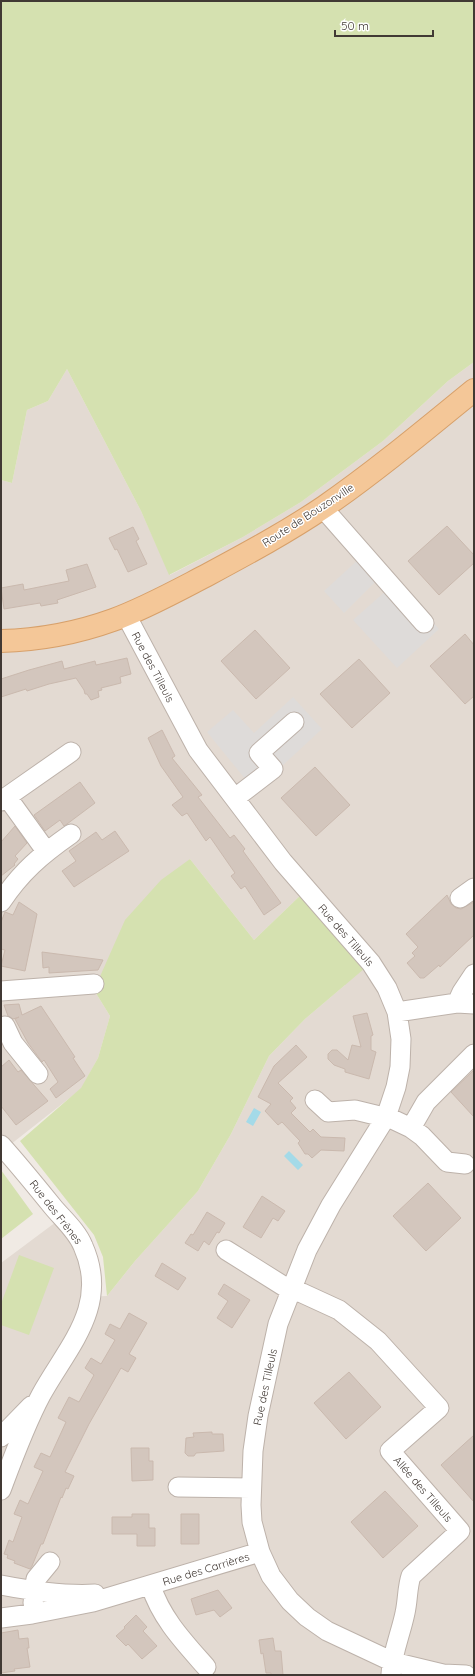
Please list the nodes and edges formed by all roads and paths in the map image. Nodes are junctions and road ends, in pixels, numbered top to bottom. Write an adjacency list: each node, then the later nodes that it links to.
1 (474, 390): 2 (main road, Route de Bouzonville)
2 (323, 508): 3 (main road, Route de Bouzonville); 4 (street)
3 (126, 614): 5 (main road, Route de Bouzonville); 8 (street, Rue des Tilleuls)
4 (424, 622)
5 (1, 641)
6 (294, 722): 8 (street)
7 (71, 752): 9 (street)
8 (235, 798): 17 (street, Rue des Tilleuls)
9 (4, 799): 11 (street)
10 (71, 834): 11 (street)
11 (46, 851): 12 (street)
12 (1, 902)
13 (474, 974): 16 (street)
14 (94, 984): 15 (street)
15 (1, 991)
16 (465, 1004): 17 (street)
17 (397, 1012): 22 (street, Rue des Tilleuls)
18 (6, 1040): 20 (street)
19 (474, 1054): 23 (street)
20 (38, 1074)
21 (315, 1100): 22 (street)
22 (386, 1117): 23 (street); 27 (street, Rue des Tilleuls)
23 (411, 1128): 25 (street)
24 (1, 1145): 28 (street, Rue des Frênes)
25 (465, 1164)
26 (226, 1250): 27 (street)
27 (291, 1289): 30 (street, Rue des Tilleuls); 41 (street, Allée des Tilleuls)
28 (9, 1437): 31 (street, Rue des Frênes)
29 (178, 1487): 30 (street)
30 (251, 1488): 32 (street, Rue des Tilleuls)
31 (1, 1490)
32 (260, 1552): 35 (street, Rue des Carrières); 41 (street, Rue des Tilleuls)
33 (50, 1562): 36 (street)
34 (1, 1585): 36 (street, Rue des Carrières)
35 (151, 1586): 37 (street, Rue des Carrières); 40 (street, Rue des Carrières)
36 (34, 1591): 37 (street, Rue des Carrières); 38 (street)
37 (123, 1593): 38 (street, Rue des Carrières)
38 (32, 1614): 39 (street, Rue des Carrières)
39 (1, 1618)
40 (206, 1667)
41 (392, 1668): 42 (street, Rue des Tilleuls)
42 (466, 1675)

